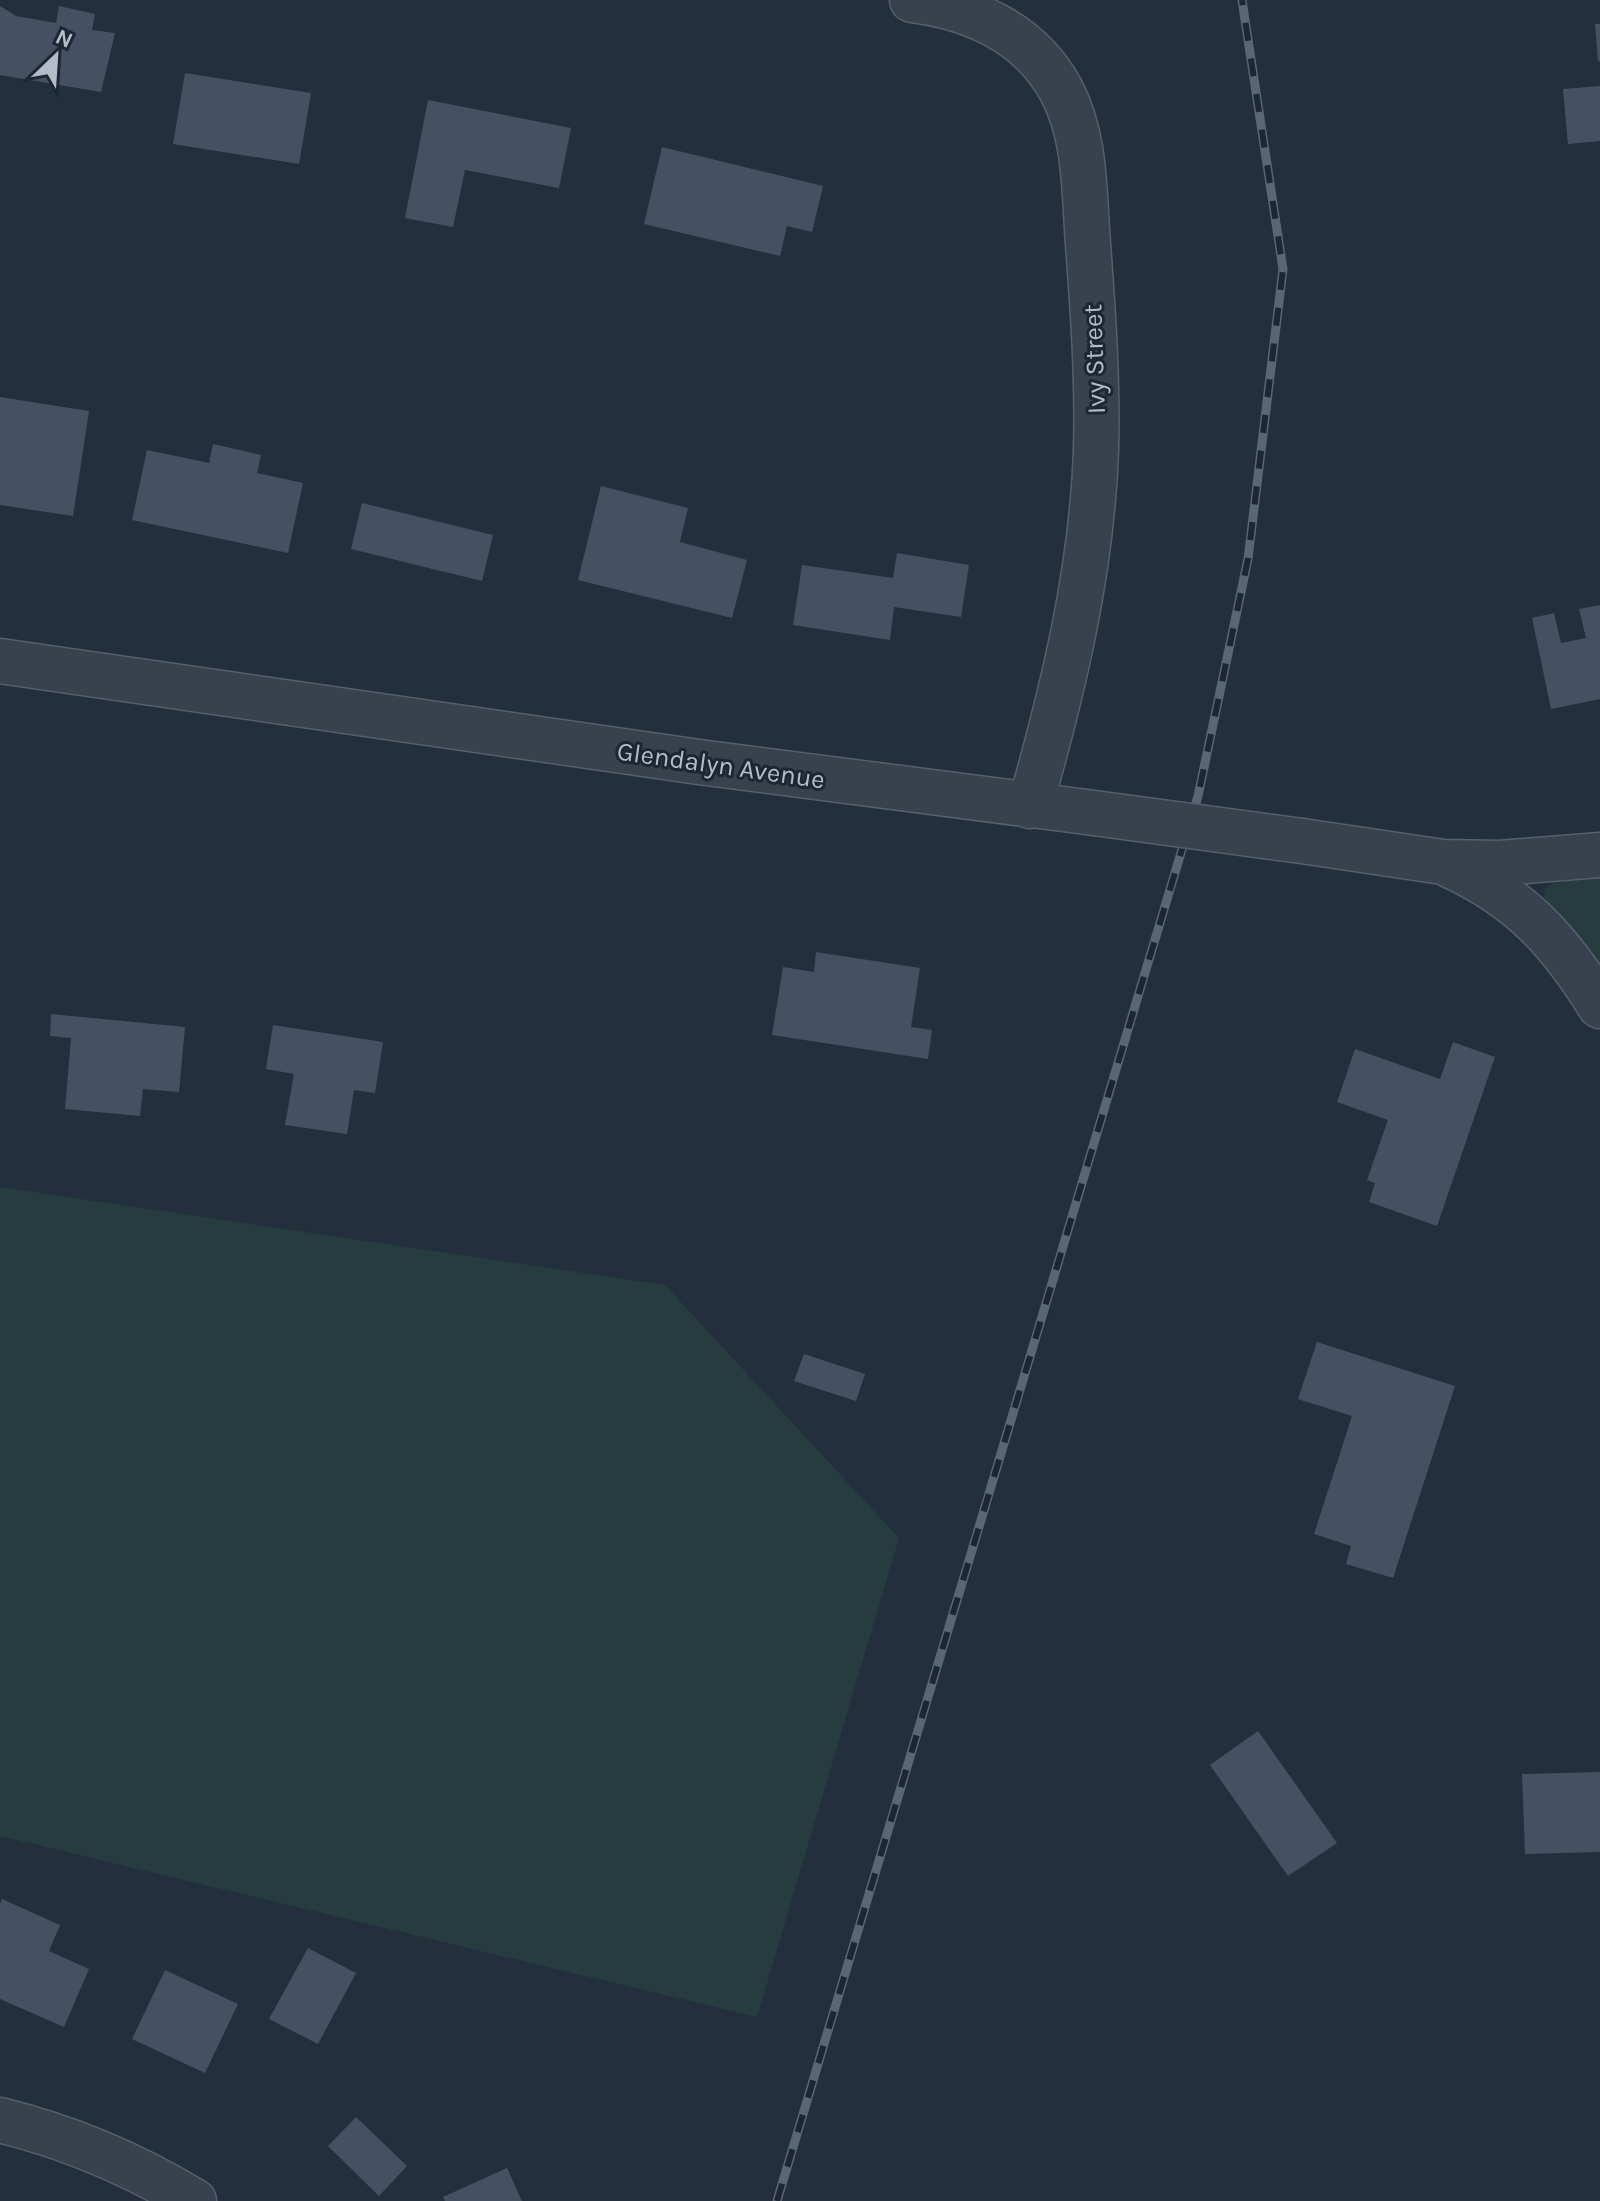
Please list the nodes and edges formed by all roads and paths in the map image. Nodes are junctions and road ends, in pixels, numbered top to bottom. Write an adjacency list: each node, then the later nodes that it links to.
1 (912, 0): 3 (street, Ivy Street)
2 (0, 661): 3 (street, Glendalyn Avenue)
3 (1030, 806): 5 (street, Glendalyn Avenue, bridge)
4 (1600, 855): 5 (street)
5 (1443, 862): 6 (street)
6 (1600, 1006)
7 (0, 2120): 8 (street)
8 (194, 2201)

